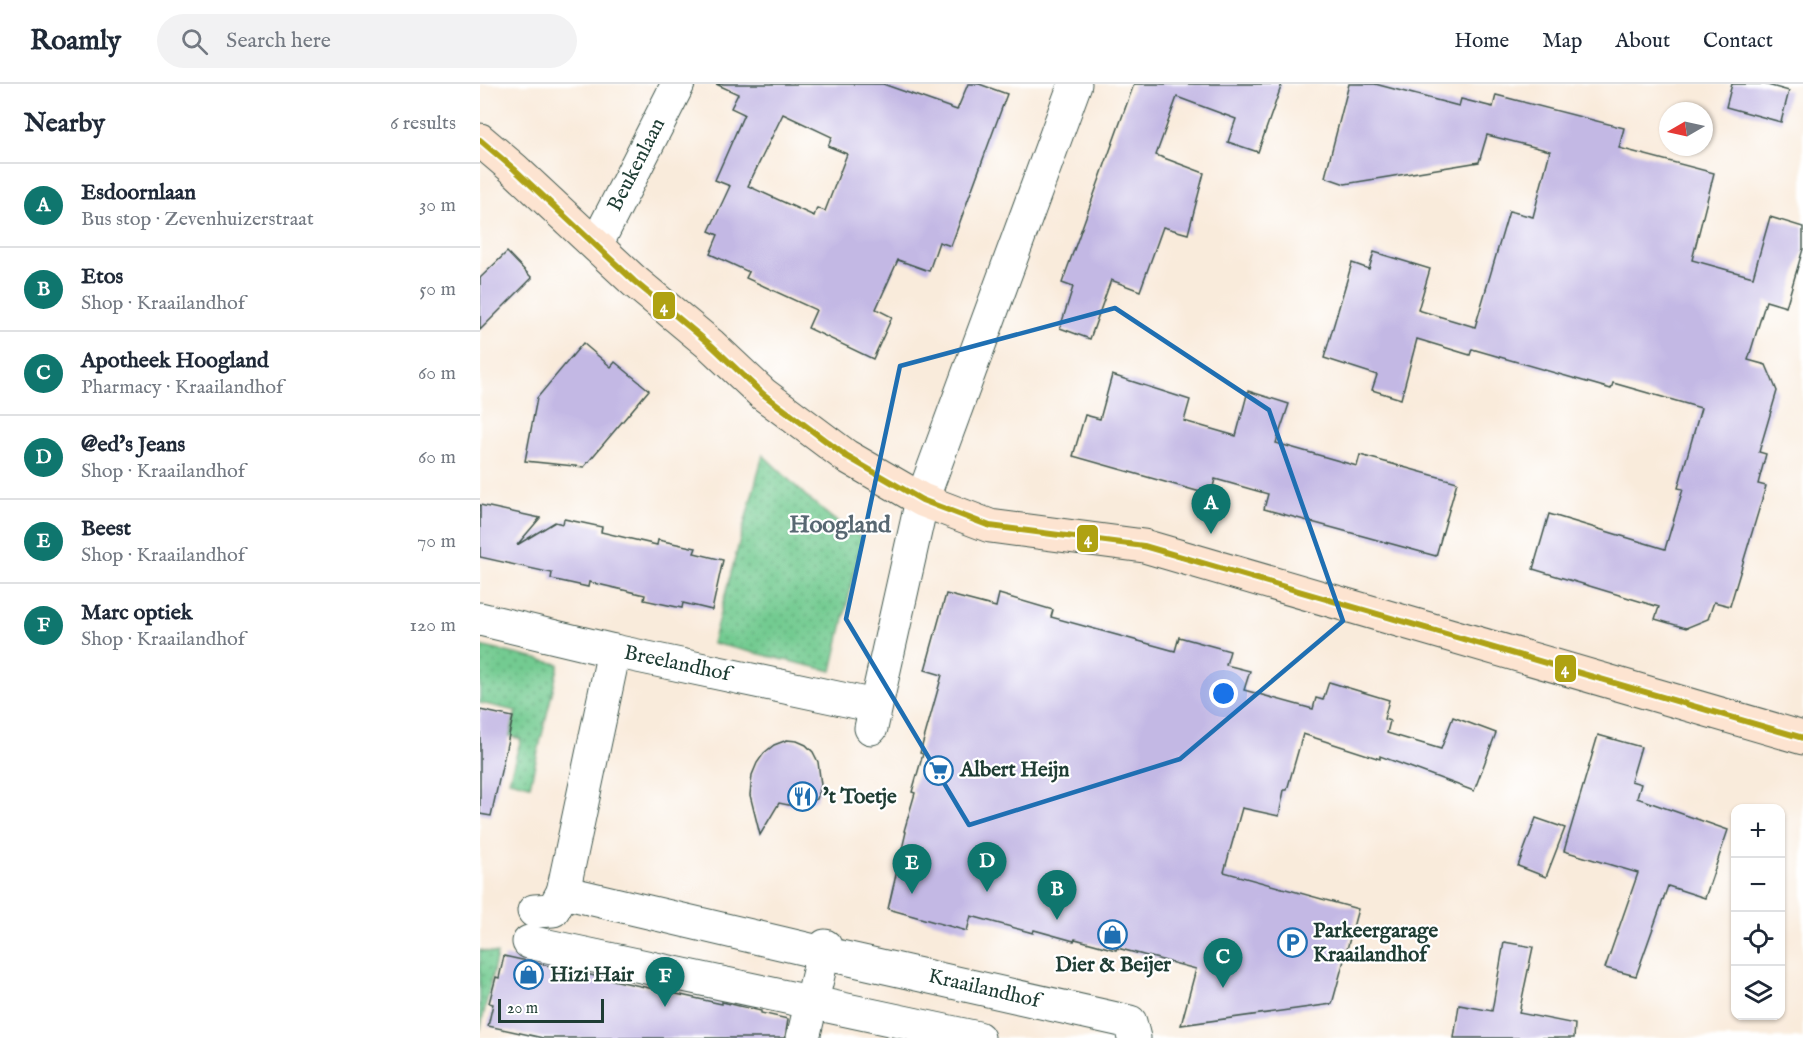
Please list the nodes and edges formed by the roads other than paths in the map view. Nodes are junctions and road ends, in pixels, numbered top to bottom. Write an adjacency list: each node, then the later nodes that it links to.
1 (678, 84): 4 (street, Beukenlaan)
2 (1075, 84): 5 (street)
3 (480, 140): 4 (street)
4 (596, 245): 5 (street)
5 (922, 500): 7 (street, Breelandhof); 8 (street)
6 (480, 619): 7 (street, Breelandhof)
7 (614, 651): 9 (street)
8 (1803, 738)
9 (563, 892): 10 (street); 12 (street, Kraailandhof)
10 (534, 911)
11 (529, 942): 13 (street)
12 (824, 949): 13 (street); 16 (street, Kraailandhof)
13 (811, 1002): 14 (street); 15 (street)
14 (803, 1038)
15 (978, 1038)
16 (1134, 1038)

